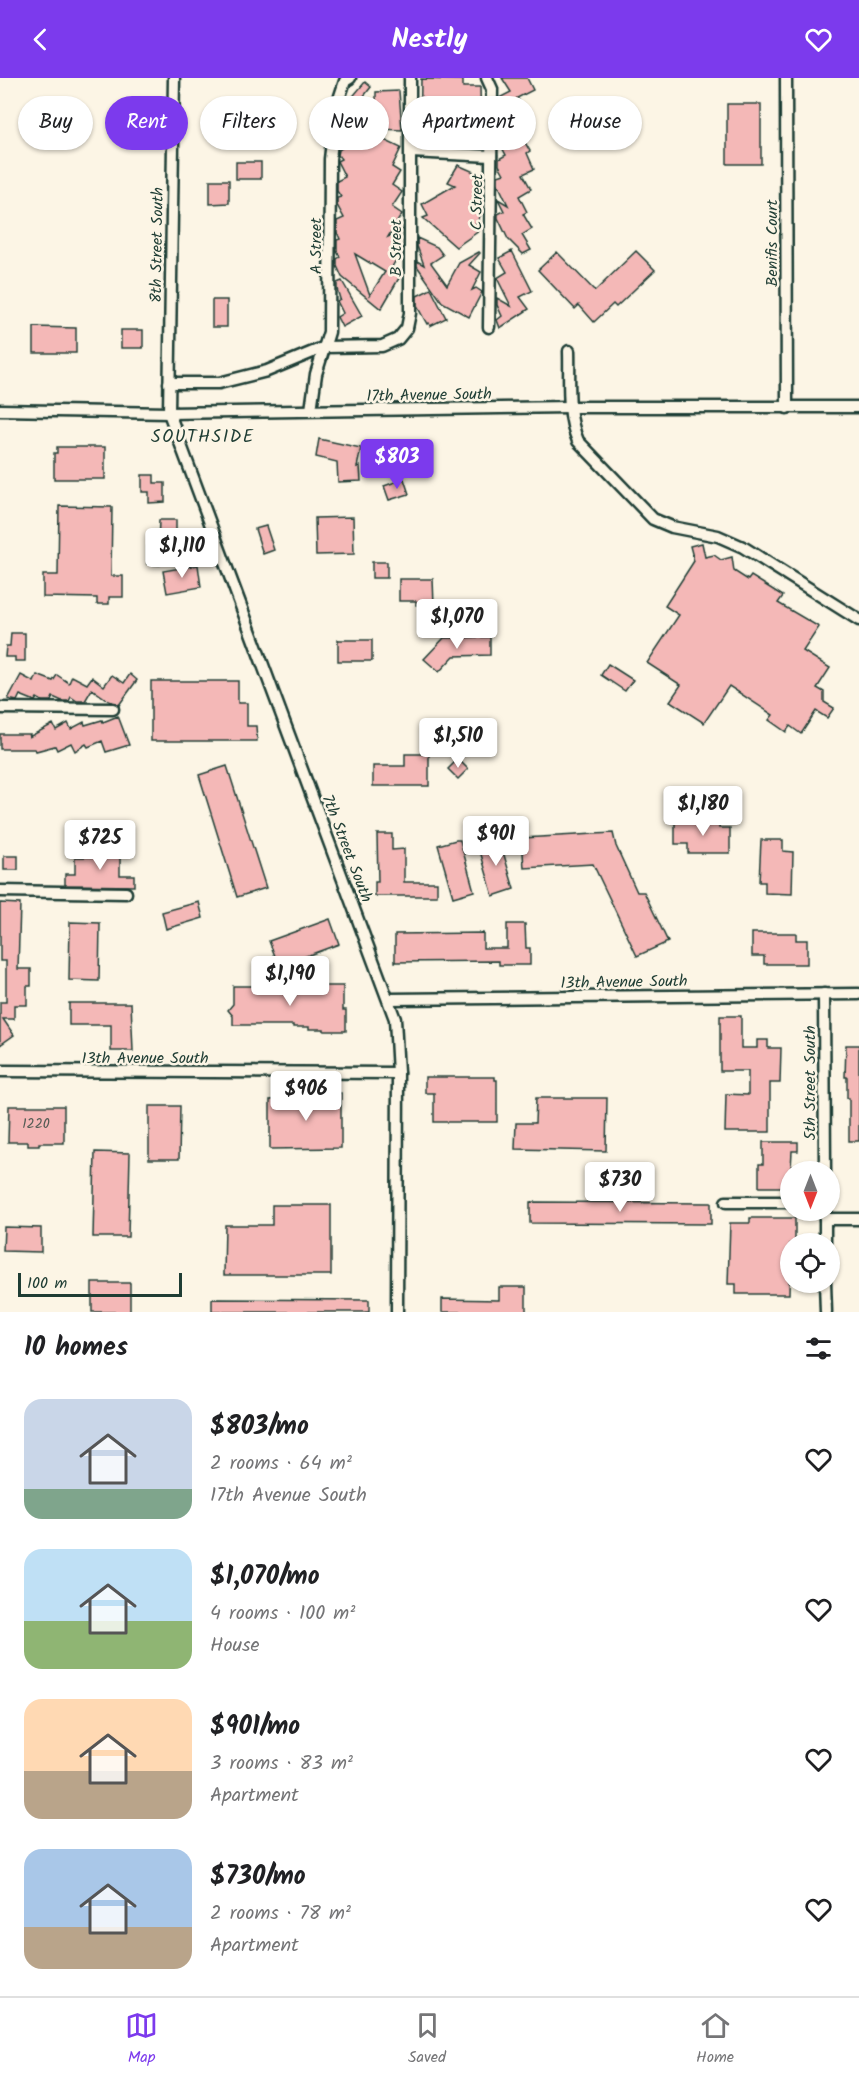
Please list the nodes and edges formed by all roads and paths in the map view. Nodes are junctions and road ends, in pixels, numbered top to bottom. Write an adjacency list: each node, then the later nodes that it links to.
1 (174, 78): 11 (street, 8th Street South)
2 (410, 78): 6 (street, B Street)
3 (487, 78): 7 (street, C Street)
4 (786, 78): 14 (street, Benifis Court)
5 (347, 80): 9 (street, A Street)
6 (411, 152): 7 (street); 9 (street, B Street)
7 (491, 156): 8 (street, C Street)
8 (489, 327)
9 (325, 347): 11 (street); 16 (street, A Street)
10 (569, 351): 12 (street)
11 (169, 383): 17 (street, 8th Street South)
12 (570, 407): 14 (street, 17th Avenue South); 16 (street, 17th Avenue South); 18 (street)
13 (859, 407): 14 (street, 17th Avenue South)
14 (787, 408)
15 (0, 410): 17 (street, 17th Avenue South)
16 (311, 410): 17 (street, 17th Avenue South)
17 (169, 413): 25 (street, 7th Street South)
18 (859, 620)
19 (0, 708): 20 (street)
20 (113, 709)
21 (0, 891): 22 (street)
22 (126, 893)
23 (824, 994): 24 (street, 13th Avenue South); 25 (street, 13th Avenue South); 28 (street, 5th Street South)
24 (859, 994)
25 (389, 999): 27 (street, 7th Street South)
26 (0, 1071): 27 (street, 13th Avenue South)
27 (398, 1073): 34 (street, 7th Street South)
28 (825, 1161)
29 (726, 1202): 30 (street)
30 (780, 1202)
31 (840, 1217): 32 (street)
32 (859, 1219)
33 (825, 1293): 35 (street)
34 (397, 1312)
35 (826, 1312)

